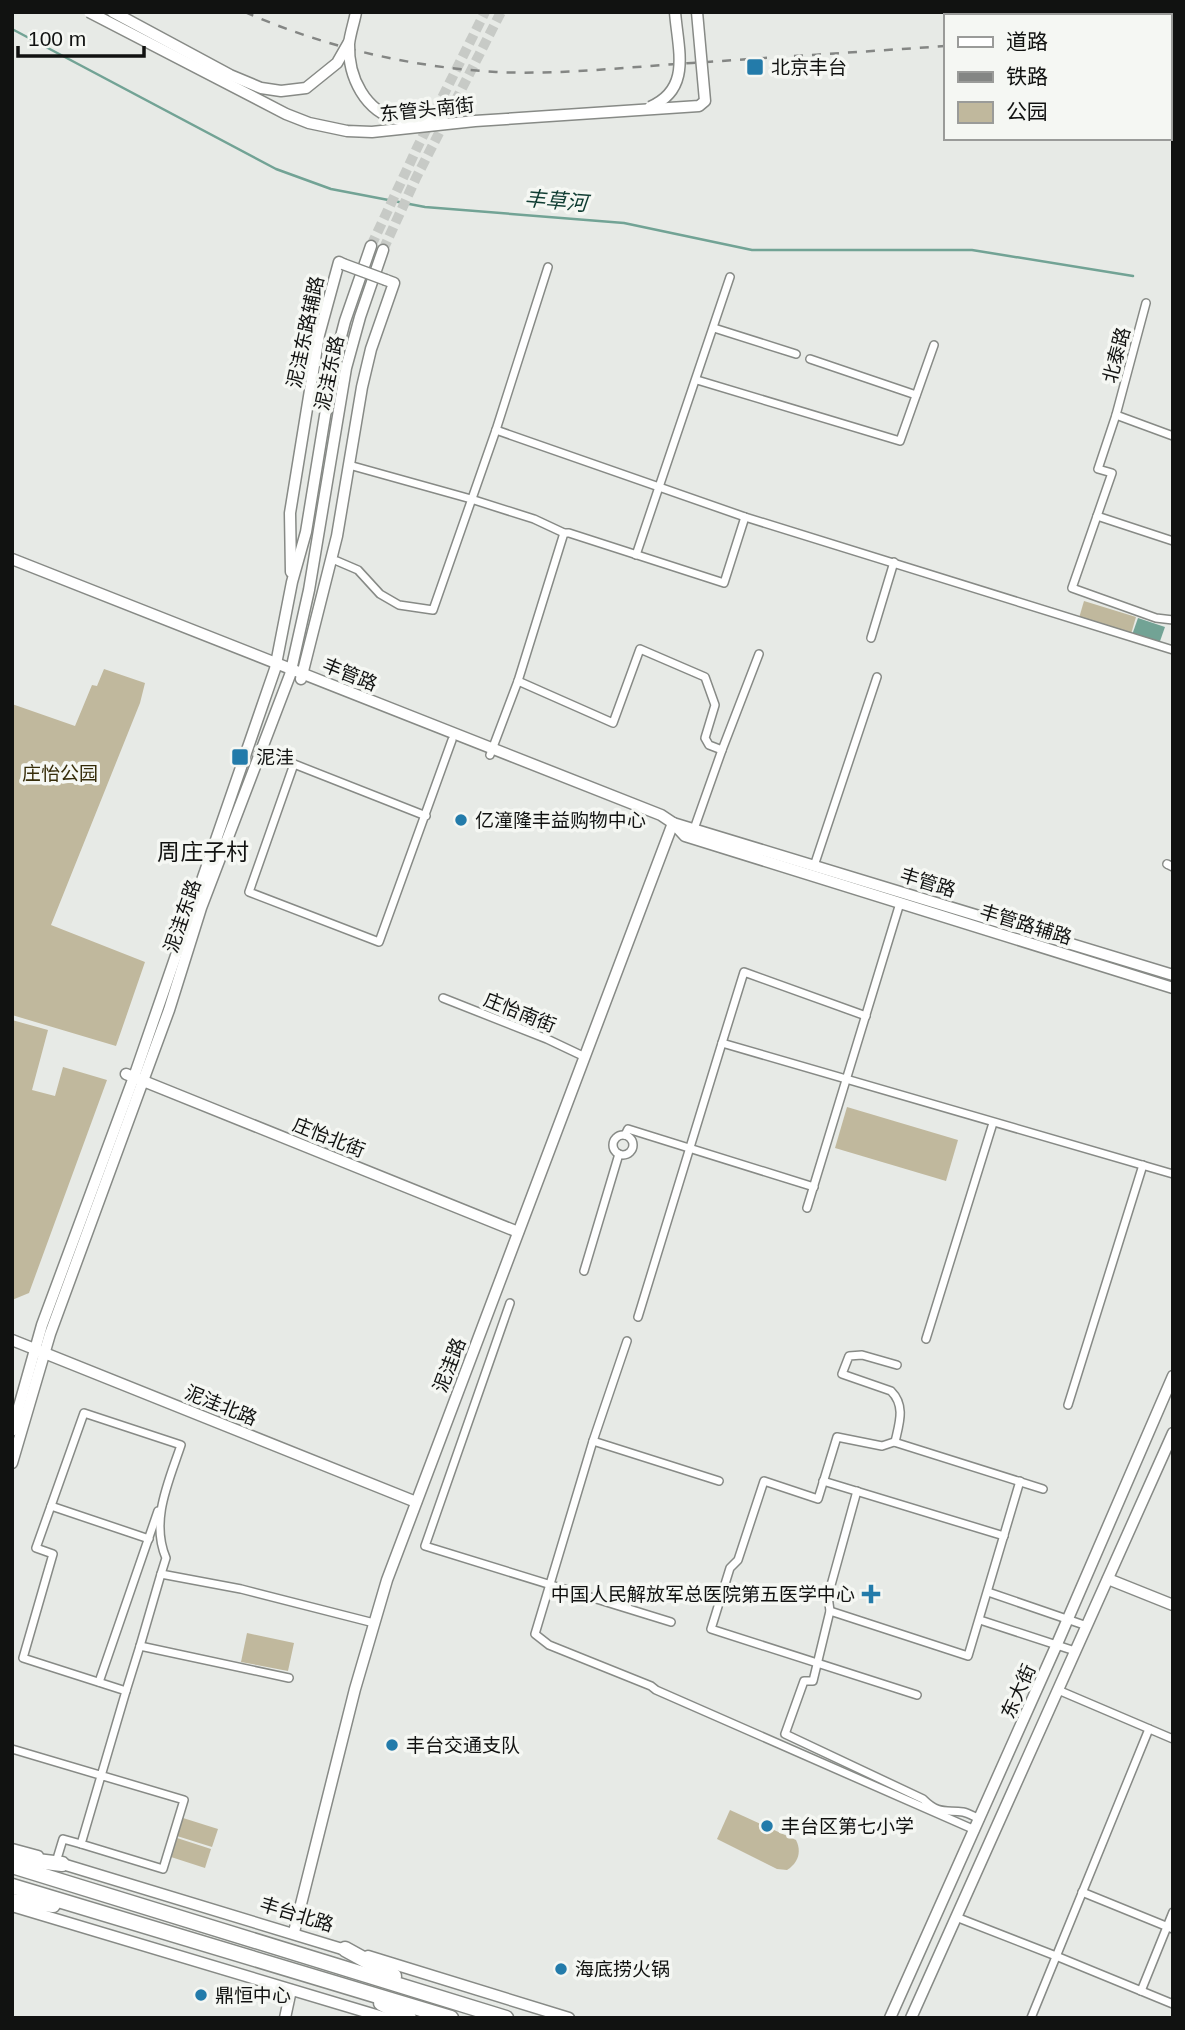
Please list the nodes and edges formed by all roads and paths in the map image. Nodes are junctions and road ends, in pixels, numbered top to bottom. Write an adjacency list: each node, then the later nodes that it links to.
1 (89, 12): 8 (main road, 东管头南街, bridge)
2 (113, 12): 6 (main road, bridge)
3 (356, 12): 6 (main road, bridge)
4 (675, 12): 7 (main road, bridge)
5 (697, 12): 7 (main road, 东管头南街, bridge)
6 (349, 43): 8 (main road, bridge)
7 (626, 110): 8 (main road, 东管头南街, bridge)
8 (475, 121)
9 (548, 267): 19 (street)
10 (730, 277): 12 (street)
11 (1146, 303): 18 (street, 北泰路)
12 (714, 328): 14 (street); 16 (street)
13 (933, 345): 17 (street)
14 (796, 354)
15 (810, 359): 17 (street)
16 (697, 380): 17 (street); 22 (street)
17 (916, 395)
18 (1116, 415): 20 (street); 24 (street, 北泰路)
19 (496, 430): 22 (street); 23 (street)
20 (1173, 436)
21 (349, 465): 23 (street); 33 (main road, 泥洼东路辅路, bridge); 40 (main road, 泥洼东路辅路)
22 (661, 488): 25 (street); 28 (street)
23 (471, 499): 26 (street); 30 (street)
24 (1097, 516): 27 (street); 34 (street)
25 (745, 517): 28 (street); 31 (street)
26 (564, 533): 28 (street); 42 (street)
27 (1173, 541)
28 (636, 555)
29 (12, 559): 38 (main road, 丰管路)
30 (337, 561)
31 (894, 562): 35 (street); 36 (street)
32 (12, 566): 38 (main road, 丰管路)
33 (292, 582): 38 (main road, 泥洼东路); 39 (main road, 泥洼东路)
34 (1173, 620)
35 (871, 638)
36 (1173, 650)
37 (759, 654): 44 (street)
38 (275, 666): 39 (main road, 丰管路); 60 (main road, 泥洼东路)
39 (290, 672): 40 (main road, 丰管路); 60 (main road, 泥洼东路)
40 (302, 677): 43 (main road, 丰管路); 45 (main road, 丰管路)
41 (877, 677): 49 (street)
42 (517, 681): 44 (street); 45 (street)
43 (452, 740): 45 (main road, 丰管路); 46 (street)
44 (722, 750): 48 (street)
45 (491, 752): 47 (main road, 丰管路)
46 (426, 816): 46 (street)
47 (673, 822): 48 (main road, 丰管路); 50 (main road, 丰管路辅路); 59 (main road, 泥洼路)
48 (694, 829): 49 (main road, 丰管路)
49 (812, 865): 50 (main road); 52 (main road, 丰管路)
50 (787, 869): 51 (main road, 丰管路辅路)
51 (900, 903): 54 (main road, 丰管路辅路); 57 (street)
52 (1120, 959): 53 (main road, 丰管路); 54 (main road)
53 (1173, 975)
54 (1142, 979): 55 (main road, 丰管路辅路)
55 (1173, 988)
56 (443, 998): 59 (street, 庄怡南街)
57 (866, 1016): 58 (street); 61 (street)
58 (722, 1043): 61 (street); 64 (street)
59 (585, 1057): 70 (main road, 泥洼路)
60 (135, 1077): 70 (main road, 庄怡北街); 77 (main road, 泥洼东路)
61 (847, 1080): 62 (street); 68 (street)
62 (993, 1124): 66 (street); 74 (street)
63 (625, 1135): 64 (street); 65 (street); 65 (street)
64 (690, 1149): 68 (street); 73 (street)
65 (620, 1154): 71 (street)
66 (1143, 1165): 67 (street); 80 (street)
67 (1173, 1174)
68 (814, 1187): 69 (street)
69 (807, 1208)
70 (518, 1232): 91 (main road, 泥洼路)
71 (584, 1271)
72 (510, 1303): 98 (street)
73 (638, 1317)
74 (926, 1339)
75 (12, 1340): 77 (main road, 泥洼北路)
76 (627, 1341): 83 (street)
77 (39, 1350): 81 (main road, 泥洼东路); 85 (main road, 泥洼东路); 91 (main road, 泥洼北路)
78 (897, 1365): 84 (street)
79 (1173, 1376): 102 (main road, 东大街)
80 (1068, 1405)
81 (12, 1431)
82 (1173, 1433): 97 (main road, 东大街)
83 (593, 1441): 86 (street); 98 (street)
84 (895, 1442): 87 (street); 88 (street)
85 (12, 1463)
86 (719, 1480)
87 (823, 1481): 90 (street); 110 (street)
88 (1020, 1481): 89 (street); 94 (street)
89 (1043, 1489)
90 (857, 1491): 94 (street); 101 (street)
91 (416, 1502): 105 (main road, 泥洼路)
92 (161, 1503): 93 (street); 95 (street); 96 (street)
93 (51, 1506): 95 (street); 112 (street)
94 (1004, 1536): 99 (street)
95 (149, 1539): 112 (street)
96 (161, 1574): 105 (street); 108 (street)
97 (1108, 1579): 100 (main road); 106 (main road, 东大街)
98 (550, 1584): 104 (street); 121 (street)
99 (988, 1592): 102 (street); 103 (street)
100 (1173, 1605)
101 (830, 1611): 103 (street); 110 (street)
102 (1069, 1619): 106 (street); 107 (main road, 东大街)
103 (980, 1620): 107 (street)
104 (671, 1622)
105 (374, 1623): 134 (main road, 泥洼路)
106 (1087, 1626): 109 (main road, 东大街)
107 (1058, 1644): 109 (street); 120 (main road, 东大街)
108 (140, 1646): 111 (street); 114 (street)
109 (1075, 1651): 113 (main road, 东大街)
110 (817, 1662): 115 (street); 120 (street)
111 (289, 1678)
112 (99, 1682): 114 (street)
113 (1058, 1690): 116 (street); 132 (main road, 东大街)
114 (126, 1691): 119 (street)
115 (917, 1695)
116 (1149, 1729): 117 (street); 128 (street)
117 (1173, 1739)
118 (12, 1749): 119 (street)
119 (102, 1774): 122 (street); 122 (street)
120 (980, 1819): 121 (main road, 东大街)
121 (975, 1830): 148 (main road, 东大街)
122 (81, 1844): 125 (street)
123 (12, 1849): 125 (main road, 丰台北路)
124 (12, 1858): 125 (highway)
125 (59, 1863): 134 (main road, 丰台北路)
126 (12, 1866): 140 (highway, 丰台北路)
127 (12, 1886): 130 (highway)
128 (1082, 1892): 133 (street); 136 (street)
129 (12, 1904): 130 (highway); 138 (main road)
130 (87, 1909): 137 (highway)
131 (1173, 1912): 133 (street)
132 (956, 1917): 136 (street); 149 (main road, 东大街)
133 (1170, 1928): 139 (street)
134 (294, 1932): 135 (main road, 丰台北路)
135 (345, 1949): 140 (highway); 147 (main road, 丰台北路)
136 (1056, 1955): 139 (street); 150 (street)
137 (352, 1987): 144 (highway); 145 (highway)
138 (291, 1990): 142 (main road); 143 (main road)
139 (1141, 1991): 141 (street)
140 (423, 1992): 146 (highway, 丰台北路)
141 (1173, 2004)
142 (285, 2018)
143 (386, 2018)
144 (409, 2018)
145 (451, 2018)
146 (506, 2018)
147 (569, 2018)
148 (890, 2018)
149 (911, 2018)
150 (1031, 2018)

